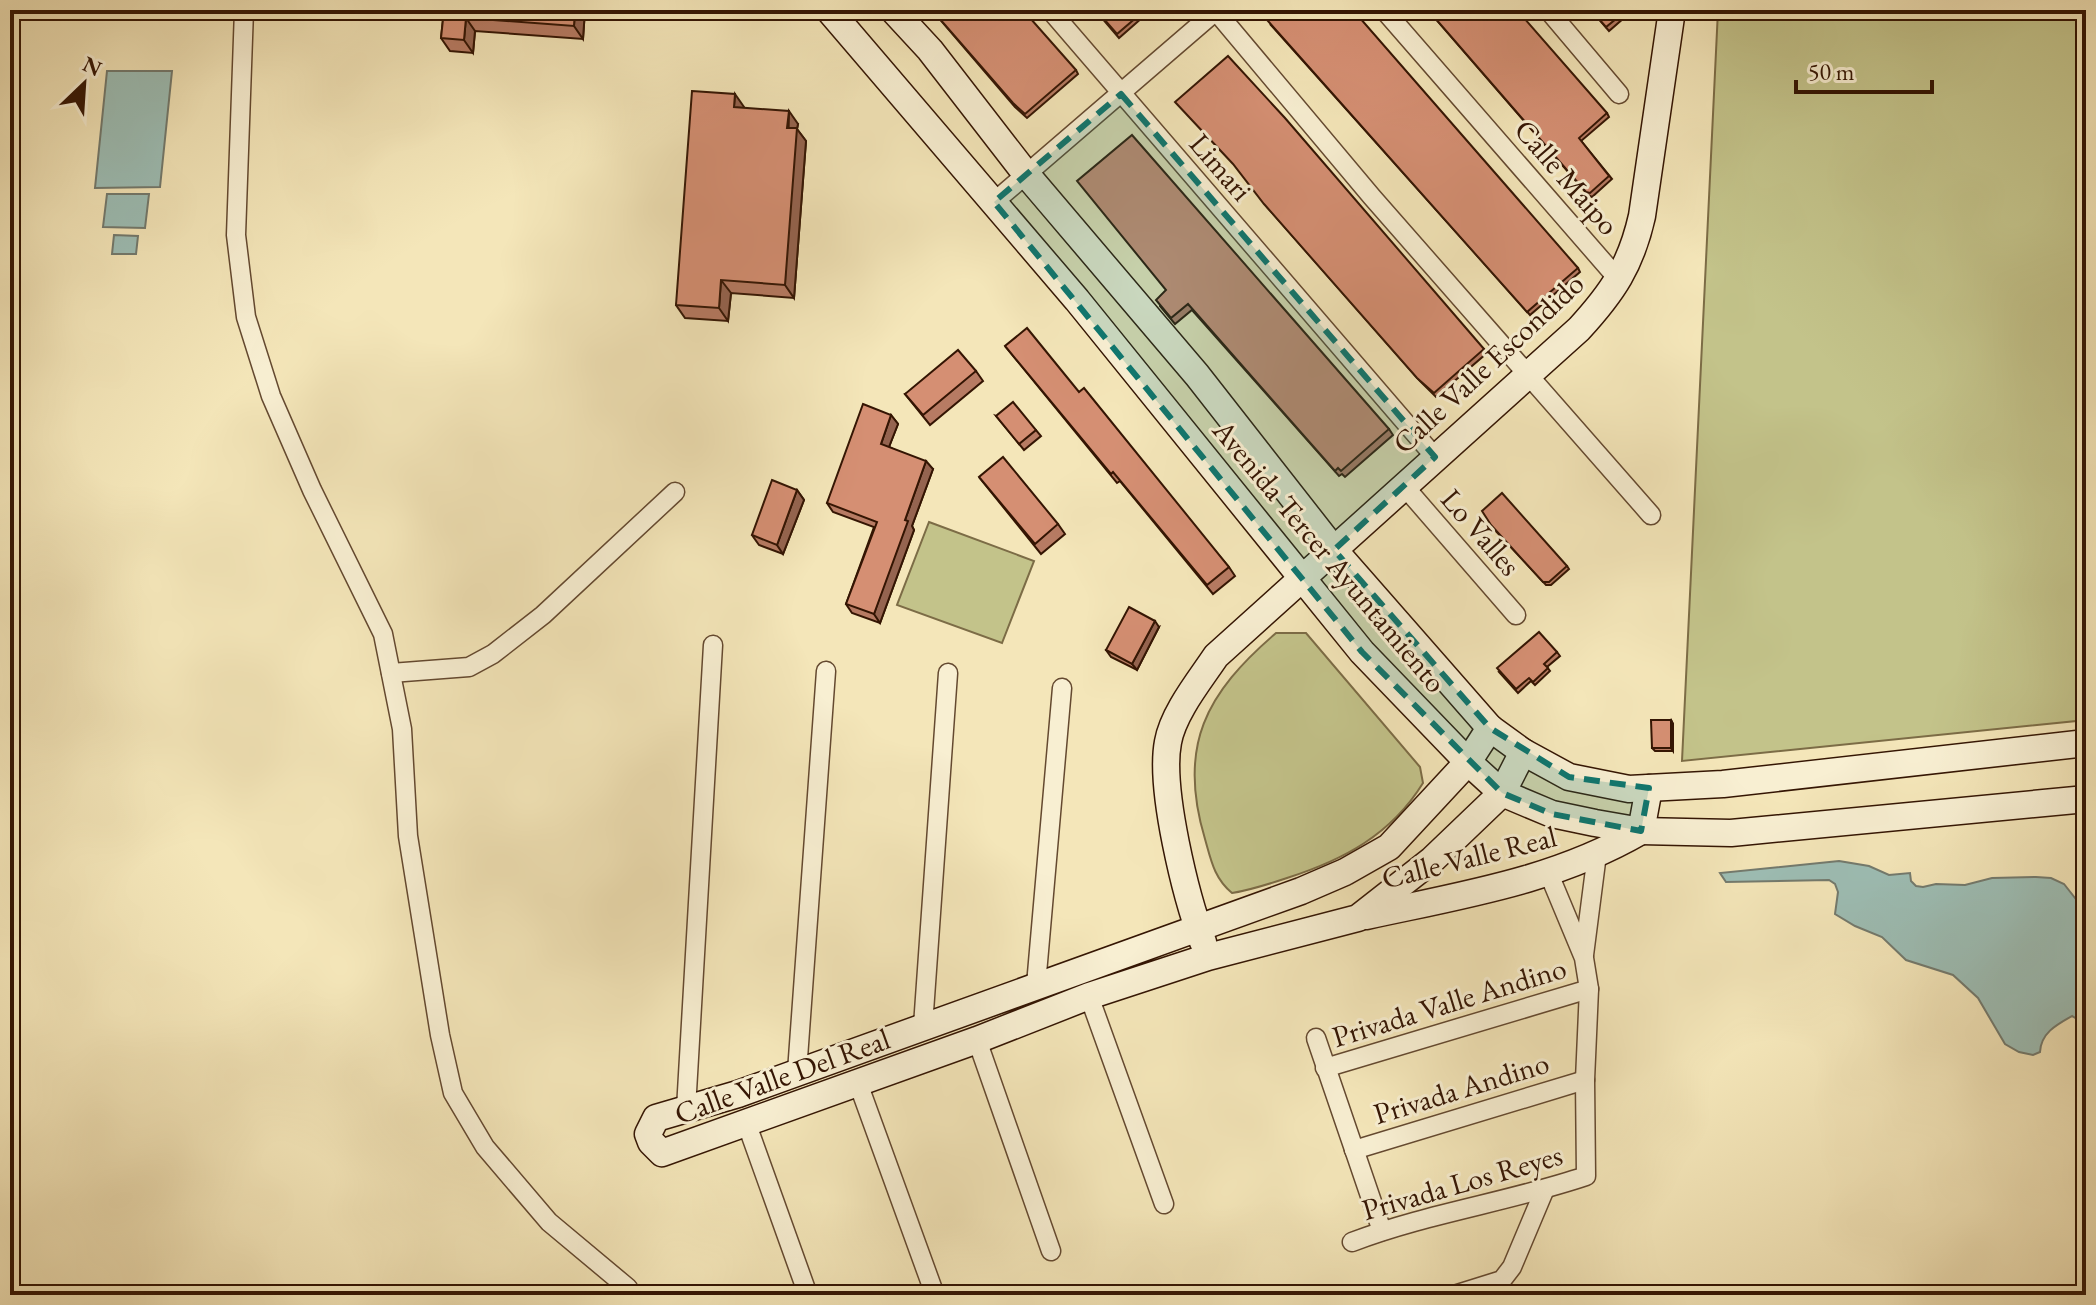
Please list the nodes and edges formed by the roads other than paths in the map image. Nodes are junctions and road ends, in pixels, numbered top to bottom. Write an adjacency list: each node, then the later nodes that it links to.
1 (244, 10): 24 (street)
2 (829, 10): 12 (street, Avenida Tercer Ayuntamiento)
3 (893, 10): 11 (street, Avenida Tercer Ayuntamiento)
4 (1050, 10): 9 (street, Limari)
5 (1216, 10): 9 (street); 14 (street)
6 (1384, 10): 13 (street, Calle Maipo)
7 (1548, 10): 10 (street)
8 (1672, 10): 13 (street, Calle Valle Escondido)
9 (1121, 94): 11 (street); 15 (street, Limari)
10 (1619, 94)
11 (1026, 174): 12 (street); 19 (street, Avenida Tercer Ayuntamiento)
12 (994, 202): 20 (street, Avenida Tercer Ayuntamiento)
13 (1619, 280): 14 (street, Calle Valle Escondido)
14 (1528, 375): 15 (street, Calle Valle Escondido); 18 (street)
15 (1435, 457): 16 (street, Calle Valle Escondido)
16 (1404, 486): 19 (street, Calle Valle Escondido); 21 (street, Lo Valles)
17 (675, 492): 24 (street)
18 (1651, 515)
19 (1334, 550): 20 (street, Calle Valle Escondido); 27 (street, Avenida Tercer Ayuntamiento)
20 (1301, 579): 30 (street, Avenida Tercer Ayuntamiento); 38 (street, Calle Valle Escondido)
21 (1516, 615)
22 (713, 645): 51 (street)
23 (826, 671): 48 (street)
24 (391, 673): 60 (street)
25 (948, 673): 44 (street)
26 (1062, 688): 41 (street)
27 (1490, 728): 29 (street, Avenida Tercer Ayuntamiento); 30 (street, Calle Valle Del Real)
28 (2086, 743): 31 (street, Avenida Tercer Ayuntamiento)
29 (1523, 752): 31 (street, Avenida Tercer Ayuntamiento); 32 (street, Calle Valle Del Real)
30 (1468, 762): 32 (street, Avenida Tercer Ayuntamiento); 38 (street, Calle Valle Del Real)
31 (1649, 788): 34 (street)
32 (1502, 793): 34 (street, Avenida Tercer Ayuntamiento); 37 (street, Calle Valle Del Real)
33 (2086, 799): 34 (street, Avenida Tercer Ayuntamiento)
34 (1641, 831): 35 (street, Calle Valle Real)
35 (1597, 854): 36 (street, Calle Valle Real); 40 (street, Privada Valle Andino)
36 (1549, 874): 37 (street, Calle Valle Real); 40 (street, Privada Valle Andino)
37 (1358, 918): 39 (street, Calle Valle Del Real)
38 (1197, 928): 39 (street, Calle Valle Escondido); 41 (street, Calle Valle Del Real)
39 (1208, 957): 43 (street, Calle Valle Del Real)
40 (1584, 958): 42 (street, Privada Valle Andino)
41 (1036, 985): 44 (street, Calle Valle Del Real)
42 (1589, 989): 47 (street, Privada Valle Andino); 49 (street, Privada Valle Andino)
43 (1089, 996): 46 (street, Calle Valle Del Real); 56 (street)
44 (923, 1026): 48 (street, Calle Valle Del Real)
45 (1316, 1038): 47 (street, Privada Valle Andino)
46 (977, 1040): 50 (street, Calle Valle Del Real); 59 (street)
47 (1325, 1068): 53 (street, Privada Valle Andino)
48 (797, 1072): 51 (street, Calle Valle Del Real)
49 (1585, 1080): 53 (street, Privada Andino); 54 (street, Privada Valle Andino)
50 (858, 1083): 52 (street, Calle Valle Del Real); 62 (street)
51 (686, 1109): 52 (street, Calle Valle Del Real)
52 (746, 1122): 61 (street)
53 (1354, 1150): 57 (street, Privada Valle Andino)
54 (1586, 1176): 55 (street, Privada Los Reyes)
55 (1544, 1191): 57 (street, Privada Los Reyes); 63 (street)
56 (1164, 1204)
57 (1382, 1231): 58 (street, Privada Los Reyes)
58 (1352, 1242)
59 (1051, 1251)
60 (628, 1288)
61 (808, 1295)
62 (935, 1295)
63 (1454, 1295)

